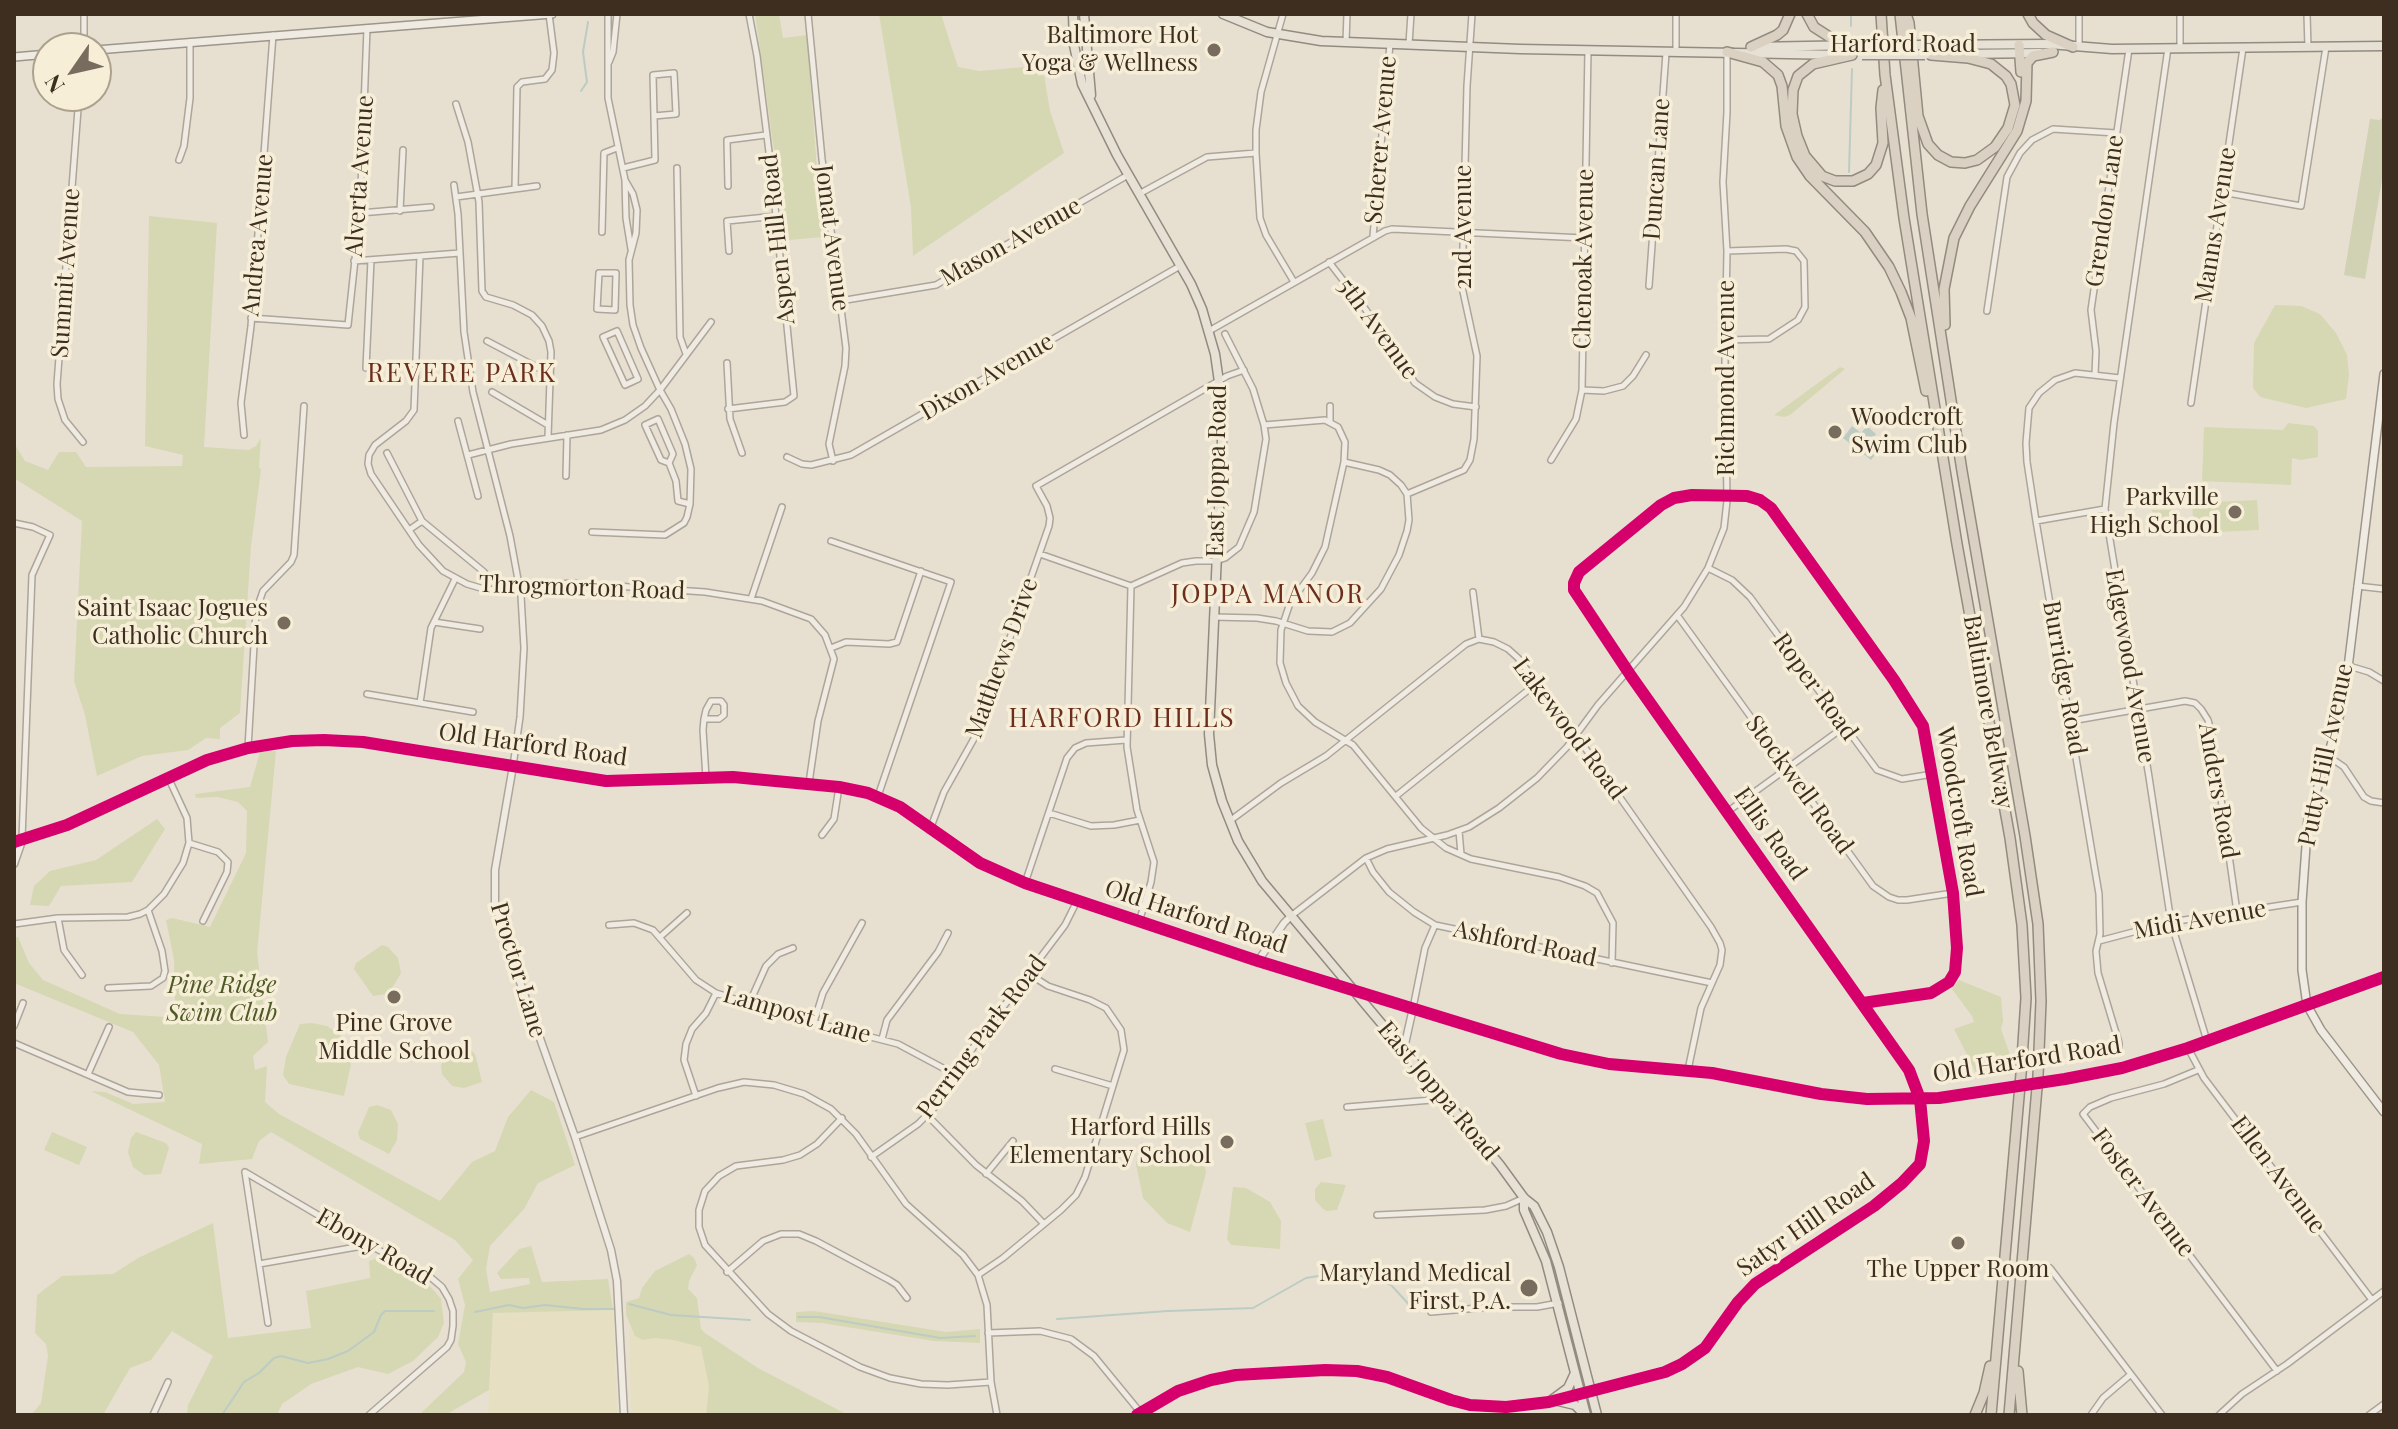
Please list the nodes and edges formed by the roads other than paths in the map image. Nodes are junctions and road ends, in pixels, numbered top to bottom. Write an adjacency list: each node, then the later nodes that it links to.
1 (550, 14): 23 (main road); 72 (street)
2 (608, 14): 52 (street)
3 (617, 14): 52 (street)
4 (749, 14): 60 (street, Aspen Hill Road)
5 (808, 14): 98 (street, Jomat Avenue)
6 (1073, 14): 54 (main road, East Joppa Road)
7 (1084, 14): 54 (main road, East Joppa Road)
8 (1223, 14): 25 (main road, Harford Road)
9 (1283, 14): 25 (street)
10 (1347, 14): 29 (street)
11 (1411, 14): 31 (street)
12 (1472, 14): 35 (street, 2nd Avenue)
13 (1676, 14): 46 (street)
14 (1790, 14): 36 (highway)
15 (1807, 14): 32 (highway)
16 (1875, 14): 27 (highway)
17 (1881, 14): 27 (highway, Baltimore Beltway)
18 (1903, 14): 47 (highway); 159 (highway, Baltimore Beltway)
19 (2028, 14): 39 (highway)
20 (2079, 14): 39 (street)
21 (2180, 14): 41 (street)
22 (2307, 14): 38 (street)
23 (505, 16): 24 (main road)
24 (367, 27): 26 (main road); 79 (street, Alverta Avenue)
25 (1277, 34): 29 (main road, Harford Road); 63 (street)
26 (273, 35): 28 (main road); 100 (street, Andrea Avenue)
27 (1883, 38): 53 (highway, Baltimore Beltway)
28 (190, 42): 42 (main road); 64 (street)
29 (1346, 42): 30 (main road, Harford Road)
30 (1390, 44): 31 (main road, Harford Road); 83 (street, Scherer Avenue)
31 (1409, 45): 35 (main road, Harford Road)
32 (1842, 45): 36 (main road, Harford Road); 47 (main road, Harford Road, bridge)
33 (2326, 46): 34 (main road, Harford Road); 38 (main road, Harford Road); 73 (street)
34 (2384, 46)
35 (1469, 47): 45 (main road, Harford Road); 82 (street, 2nd Avenue)
36 (1751, 47): 49 (main road, Harford Road)
37 (2243, 47): 38 (main road, Harford Road); 41 (main road, Harford Road); 73 (street, Manns Avenue)
38 (2308, 47)
39 (2076, 48): 43 (main road, Harford Road); 44 (main road, Harford Road); 50 (main road, Harford Road)
40 (2168, 48): 41 (main road, Harford Road); 44 (main road, Harford Road); 116 (street, Edgewood Avenue)
41 (2180, 48)
42 (112, 49)
43 (2019, 49): 47 (main road, Harford Road); 50 (main road, Harford Road); 56 (highway)
44 (2129, 49): 59 (street, Grendon Lane)
45 (1588, 50): 48 (main road, Harford Road); 84 (street, Chenoak Avenue)
46 (1676, 51): 48 (main road, Harford Road); 49 (main road, Harford Road)
47 (1927, 51): 51 (main road, Harford Road, bridge)
48 (1666, 52): 95 (street, Duncan Lane)
49 (1727, 52): 51 (main road, Harford Road); 87 (street, Richmond Avenue); 156 (highway)
50 (2053, 52): 56 (highway)
51 (1857, 55): 53 (highway)
52 (608, 62): 61 (street)
53 (1885, 75): 156 (highway, Baltimore Beltway)
54 (1091, 99): 67 (main road, East Joppa Road)
55 (456, 104): 74 (street)
56 (2024, 107): 159 (highway)
57 (78, 112): 133 (street, Summit Avenue)
58 (654, 116): 58 (street); 65 (street)
59 (2116, 133): 99 (street); 115 (street, Grendon Lane)
60 (766, 135): 71 (street); 80 (street, Aspen Hill Road)
61 (617, 148): 65 (street); 81 (street)
62 (403, 150): 78 (street)
63 (1256, 153): 75 (street); 94 (street)
64 (179, 160)
65 (623, 168): 68 (street)
66 (677, 168): 108 (street)
67 (1128, 175): 75 (main road, East Joppa Road); 98 (street, Mason Avenue)
68 (625, 180): 85 (street); 85 (street)
69 (454, 185): 76 (street, Proctor Lane)
70 (537, 186): 72 (street)
71 (728, 186)
72 (515, 189): 74 (street)
73 (2222, 192): 121 (street, Manns Avenue)
74 (477, 194): 76 (street); 113 (street)
75 (1139, 194): 93 (main road, East Joppa Road)
76 (456, 197): 88 (street, Proctor Lane)
77 (431, 207): 78 (street)
78 (400, 211): 79 (street)
79 (360, 213): 91 (street, Alverta Avenue)
80 (777, 216): 86 (street); 125 (street, Aspen Hill Road)
81 (602, 232)
82 (1463, 234): 83 (street); 84 (street); 124 (street, 2nd Avenue)
83 (1373, 237): 92 (street)
84 (1584, 238): 119 (street, Chenoak Avenue)
85 (631, 250): 97 (street)
86 (729, 251)
87 (1727, 251): 104 (street, Richmond Avenue); 104 (street)
88 (460, 253): 89 (street); 134 (street, Proctor Lane)
89 (420, 256): 90 (street); 153 (street, Throgmorton Road)
90 (371, 260): 91 (street); 111 (street)
91 (354, 261): 100 (street, Alverta Avenue)
92 (1329, 262): 94 (street); 124 (street, 5th Avenue)
93 (1181, 265): 102 (main road, East Joppa Road); 140 (street, Dixon Avenue)
94 (1294, 282): 102 (street)
95 (1649, 286)
96 (616, 294): 96 (street); 97 (street)
97 (630, 294): 106 (street)
98 (840, 301): 140 (street, Jomat Avenue)
99 (1987, 311)
100 (251, 318): 130 (street, Andrea Avenue)
101 (711, 322): 108 (street)
102 (1209, 331): 117 (main road, East Joppa Road)
103 (1225, 334): 112 (street)
104 (1725, 340): 145 (street, Richmond Avenue)
105 (487, 341): 113 (street)
106 (641, 348): 107 (street); 118 (street)
107 (627, 354): 107 (street)
108 (687, 355): 118 (street)
109 (1646, 355): 119 (street)
110 (727, 363): 125 (street)
111 (366, 368)
112 (1244, 370): 117 (street); 129 (street)
113 (550, 374): 128 (street)
114 (2384, 374): 165 (main road, Putty Hill Avenue)
115 (2095, 375): 116 (street, Burridge Road); 151 (street, Burridge Road)
116 (2120, 378): 149 (street, Edgewood Avenue)
117 (1220, 381): 157 (street, Matthews Drive); 158 (main road, East Joppa Road)
118 (660, 390): 131 (street); 147 (street)
119 (1582, 390): 139 (street, Chenoak Avenue)
120 (492, 392): 128 (street)
121 (2191, 403)
122 (304, 406): 192 (street)
123 (1330, 406): 127 (street)
124 (1476, 407): 144 (street, 2nd Avenue)
125 (728, 409): 136 (street)
126 (458, 421): 137 (street)
127 (1330, 422): 129 (street); 141 (street)
128 (548, 425): 132 (street)
129 (1264, 425): 158 (street)
130 (244, 435)
131 (567, 435): 132 (street); 143 (street)
132 (548, 437): 134 (street)
133 (83, 442)
134 (486, 450): 137 (street); 166 (street, Proctor Lane)
135 (387, 453): 150 (street)
136 (742, 453)
137 (468, 455): 146 (street)
138 (787, 457): 140 (street, Dixon Avenue)
139 (1551, 460)
140 (833, 461)
141 (1344, 462): 144 (street); 174 (street)
142 (669, 463): 142 (street); 147 (street)
143 (566, 476)
144 (1407, 494): 174 (street)
145 (1727, 494): 160 (street, Richmond Avenue); 169 (street, Woodcroft Road); 196 (street, Woodcroft Road)
146 (478, 496)
147 (690, 504): 154 (street)
148 (782, 507): 170 (street)
149 (2105, 509): 151 (street); 184 (street, Edgewood Avenue)
150 (422, 521): 153 (street); 162 (street)
151 (2036, 521): 187 (street, Burridge Road)
152 (14, 523): 212 (street)
153 (409, 530): 163 (street, Throgmorton Road)
154 (592, 532)
155 (831, 541): 161 (street)
156 (1957, 544): 294 (highway, Baltimore Beltway)
157 (1040, 554): 164 (street); 208 (street, Matthews Drive)
158 (1216, 561): 164 (street); 172 (main road, East Joppa Road)
159 (1977, 561): 293 (highway, Baltimore Beltway)
160 (1708, 568): 171 (street, Richmond Avenue); 188 (street, Roper Road)
161 (921, 571): 177 (street); 201 (street)
162 (484, 572)
163 (455, 579): 166 (street, Throgmorton Road); 173 (street)
164 (1131, 586): 190 (street)
165 (2357, 586): 167 (street); 178 (main road, Putty Hill Avenue)
166 (520, 588): 170 (street, Throgmorton Road); 194 (street, Proctor Lane)
167 (2384, 589)
168 (1473, 592): 176 (street)
169 (1578, 597): 179 (street, Ellis Road)
170 (751, 599): 177 (street, Throgmorton Road)
171 (1677, 615): 179 (street, Richmond Avenue); 195 (street, Stockwell Road)
172 (1213, 617): 174 (street); 207 (main road, East Joppa Road)
173 (433, 621): 175 (street); 183 (street)
174 (1283, 623): 191 (street)
175 (480, 629)
176 (1479, 639): 181 (street, Lakewood Road); 191 (street)
177 (831, 648): 199 (street)
178 (2348, 665): 180 (street); 193 (main road, Putty Hill Avenue)
179 (1627, 671): 189 (street, Richmond Avenue); 204 (street, Ellis Road)
180 (2384, 681)
181 (1537, 683): 189 (street, Lakewood Road); 202 (street)
182 (367, 694): 183 (street)
183 (420, 703): 185 (street)
184 (2137, 708): 187 (street, Anders Road); 222 (street, Anders Road); 228 (street, Edgewood Avenue)
185 (473, 712)
186 (704, 719): 186 (street); 198 (street)
187 (2071, 721): 235 (street, Burridge Road)
188 (1844, 727): 195 (street); 196 (street, Roper Road)
189 (1575, 736): 209 (street, Richmond Avenue); 242 (street, Lakewood Road)
190 (1126, 740): 205 (street); 206 (street)
191 (1346, 740): 202 (street); 207 (street)
192 (248, 748): 194 (street, Old Harford Road); 197 (street, Old Harford Road)
193 (2328, 756): 203 (street); 220 (main road, Putty Hill Avenue)
194 (513, 766): 198 (street, Old Harford Road); 274 (street, Proctor Lane)
195 (1788, 769): 204 (street); 218 (street, Stockwell Road)
196 (1933, 774): 218 (street, Woodcroft Road)
197 (168, 777): 212 (street, Old Harford Road); 213 (street)
198 (706, 778): 199 (street, Old Harford Road)
199 (809, 783): 200 (street, Old Harford Road)
200 (839, 787): 201 (street, Old Harford Road); 210 (street)
201 (878, 796): 208 (street, Old Harford Road)
202 (1396, 796): 211 (street)
203 (2384, 803)
204 (1727, 812): 247 (street, Ellis Road)
205 (1049, 813): 206 (street); 217 (street)
206 (1140, 820): 227 (street)
207 (1229, 821): 224 (main road, East Joppa Road)
208 (931, 827): 217 (street, Old Harford Road)
209 (1459, 831): 211 (street, Richmond Avenue); 214 (street)
210 (822, 835)
211 (1431, 838): 214 (street); 215 (street, Richmond Avenue)
212 (18, 841): 216 (street)
213 (189, 843): 221 (street); 226 (street)
214 (1461, 855): 238 (street)
215 (1366, 858): 224 (street, Richmond Avenue); 232 (street, Ashford Road)
216 (14, 864)
217 (1025, 883): 219 (street, Old Harford Road)
218 (1953, 893): 247 (street, Woodcroft Road)
219 (1077, 901): 227 (street, Old Harford Road); 239 (street, Perring Park Road)
220 (2302, 902): 222 (street, Midi Avenue); 249 (main road, Putty Hill Avenue)
221 (148, 910): 225 (street); 243 (street)
222 (2237, 912): 228 (street, Midi Avenue)
223 (687, 913): 234 (street)
224 (1291, 916): 237 (street, Richmond Avenue); 244 (main road, East Joppa Road)
225 (58, 918): 230 (street); 240 (street)
226 (203, 921)
227 (1139, 922): 237 (street, Old Harford Road)
228 (2171, 922): 235 (street, Midi Avenue); 255 (street, Edgewood Avenue)
229 (862, 923): 251 (street)
230 (14, 924)
231 (609, 925): 234 (street)
232 (1435, 925): 238 (street, Ashford Road); 250 (street)
233 (948, 933): 254 (street)
234 (660, 937): 245 (street, Lampost Lane)
235 (2098, 941): 259 (street, Burridge Road)
236 (793, 948): 248 (street)
237 (1258, 961): 244 (street, Old Harford Road)
238 (1612, 963): 242 (street, Ashford Road)
239 (1029, 974): 264 (street, Perring Park Road); 265 (street)
240 (82, 975)
241 (2384, 977): 249 (street, Old Harford Road)
242 (1712, 983): 261 (street, Lakewood Road)
243 (108, 988)
244 (1353, 990): 250 (street, Old Harford Road); 257 (main road, East Joppa Road)
245 (716, 993): 248 (street, Lampost Lane); 267 (street)
246 (23, 1003): 252 (street)
247 (1863, 1003): 269 (street, Ellis Road)
248 (749, 1004): 251 (street, Lampost Lane)
249 (2307, 1005): 255 (street, Old Harford Road); 271 (main road, Putty Hill Avenue)
250 (1413, 1008): 257 (street); 261 (street, Old Harford Road)
251 (814, 1022): 254 (street, Lampost Lane)
252 (14, 1026)
253 (109, 1027): 263 (street)
254 (882, 1039): 264 (street, Lampost Lane)
255 (2207, 1041): 258 (street, Old Harford Road)
256 (14, 1043): 263 (street)
257 (1402, 1047): 268 (main road, East Joppa Road)
258 (2188, 1048): 262 (street, Ellen Avenue); 269 (street, Old Harford Road, bridge)
259 (2119, 1051)
260 (1055, 1069): 265 (street)
261 (1688, 1070): 269 (street, Old Harford Road)
262 (2198, 1070): 288 (street, Ellen Avenue); 296 (street, Foster Avenue)
263 (88, 1074): 266 (street)
264 (956, 1075): 272 (street, Perring Park Road)
265 (1113, 1086): 280 (street)
266 (159, 1095)
267 (696, 1096): 273 (street); 274 (street)
268 (1445, 1099): 270 (street); 278 (main road, East Joppa Road)
269 (1920, 1099): 301 (street, Satyr Hill Road)
270 (1347, 1107)
271 (2384, 1112)
272 (928, 1116): 276 (street, Perring Park Road); 277 (street)
273 (842, 1118): 276 (street); 284 (street)
274 (575, 1137): 307 (street, Proctor Lane)
275 (1013, 1141): 277 (street)
276 (871, 1157): 285 (street)
277 (986, 1174): 280 (street)
278 (1524, 1198): 279 (street); 289 (main road, East Joppa Road); 290 (main road, East Joppa Road)
279 (1377, 1215)
280 (1044, 1224): 285 (street)
281 (369, 1245): 282 (street); 282 (street, Ebony Road); 306 (street, Ebony Road)
282 (259, 1264): 292 (street)
283 (2050, 1268): 298 (street)
284 (727, 1272): 287 (street); 300 (street)
285 (978, 1275): 295 (street)
286 (2384, 1291): 288 (street)
287 (907, 1298)
288 (2372, 1300): 296 (street)
289 (1568, 1302): 290 (street); 301 (main road, East Joppa Road)
290 (1557, 1303): 291 (street); 297 (main road, East Joppa Road)
291 (1431, 1312)
292 (268, 1323)
293 (2017, 1325): 313 (highway, Baltimore Beltway); 314 (highway)
294 (1998, 1331): 311 (highway); 312 (highway, Baltimore Beltway)
295 (988, 1333): 300 (street); 304 (street)
296 (2277, 1371): 317 (street)
297 (1575, 1372): 301 (main road, East Joppa Road); 302 (main road)
298 (2130, 1375): 315 (street); 316 (street)
299 (168, 1382): 305 (street)
300 (991, 1382): 308 (street)
301 (1586, 1392): 302 (street, Satyr Hill Road); 309 (main road, East Joppa Road); 310 (main road, East Joppa Road)
302 (1552, 1401): 304 (street, Satyr Hill Road); 309 (main road)
303 (2384, 1404): 318 (street)
304 (1138, 1414)
305 (153, 1415)
306 (369, 1415)
307 (624, 1415)
308 (997, 1415)
309 (1586, 1415)
310 (1597, 1415)
311 (1975, 1415)
312 (1991, 1415)
313 (2009, 1415)
314 (2022, 1415)
315 (2091, 1415)
316 (2162, 1415)
317 (2219, 1415)
318 (2369, 1415)

